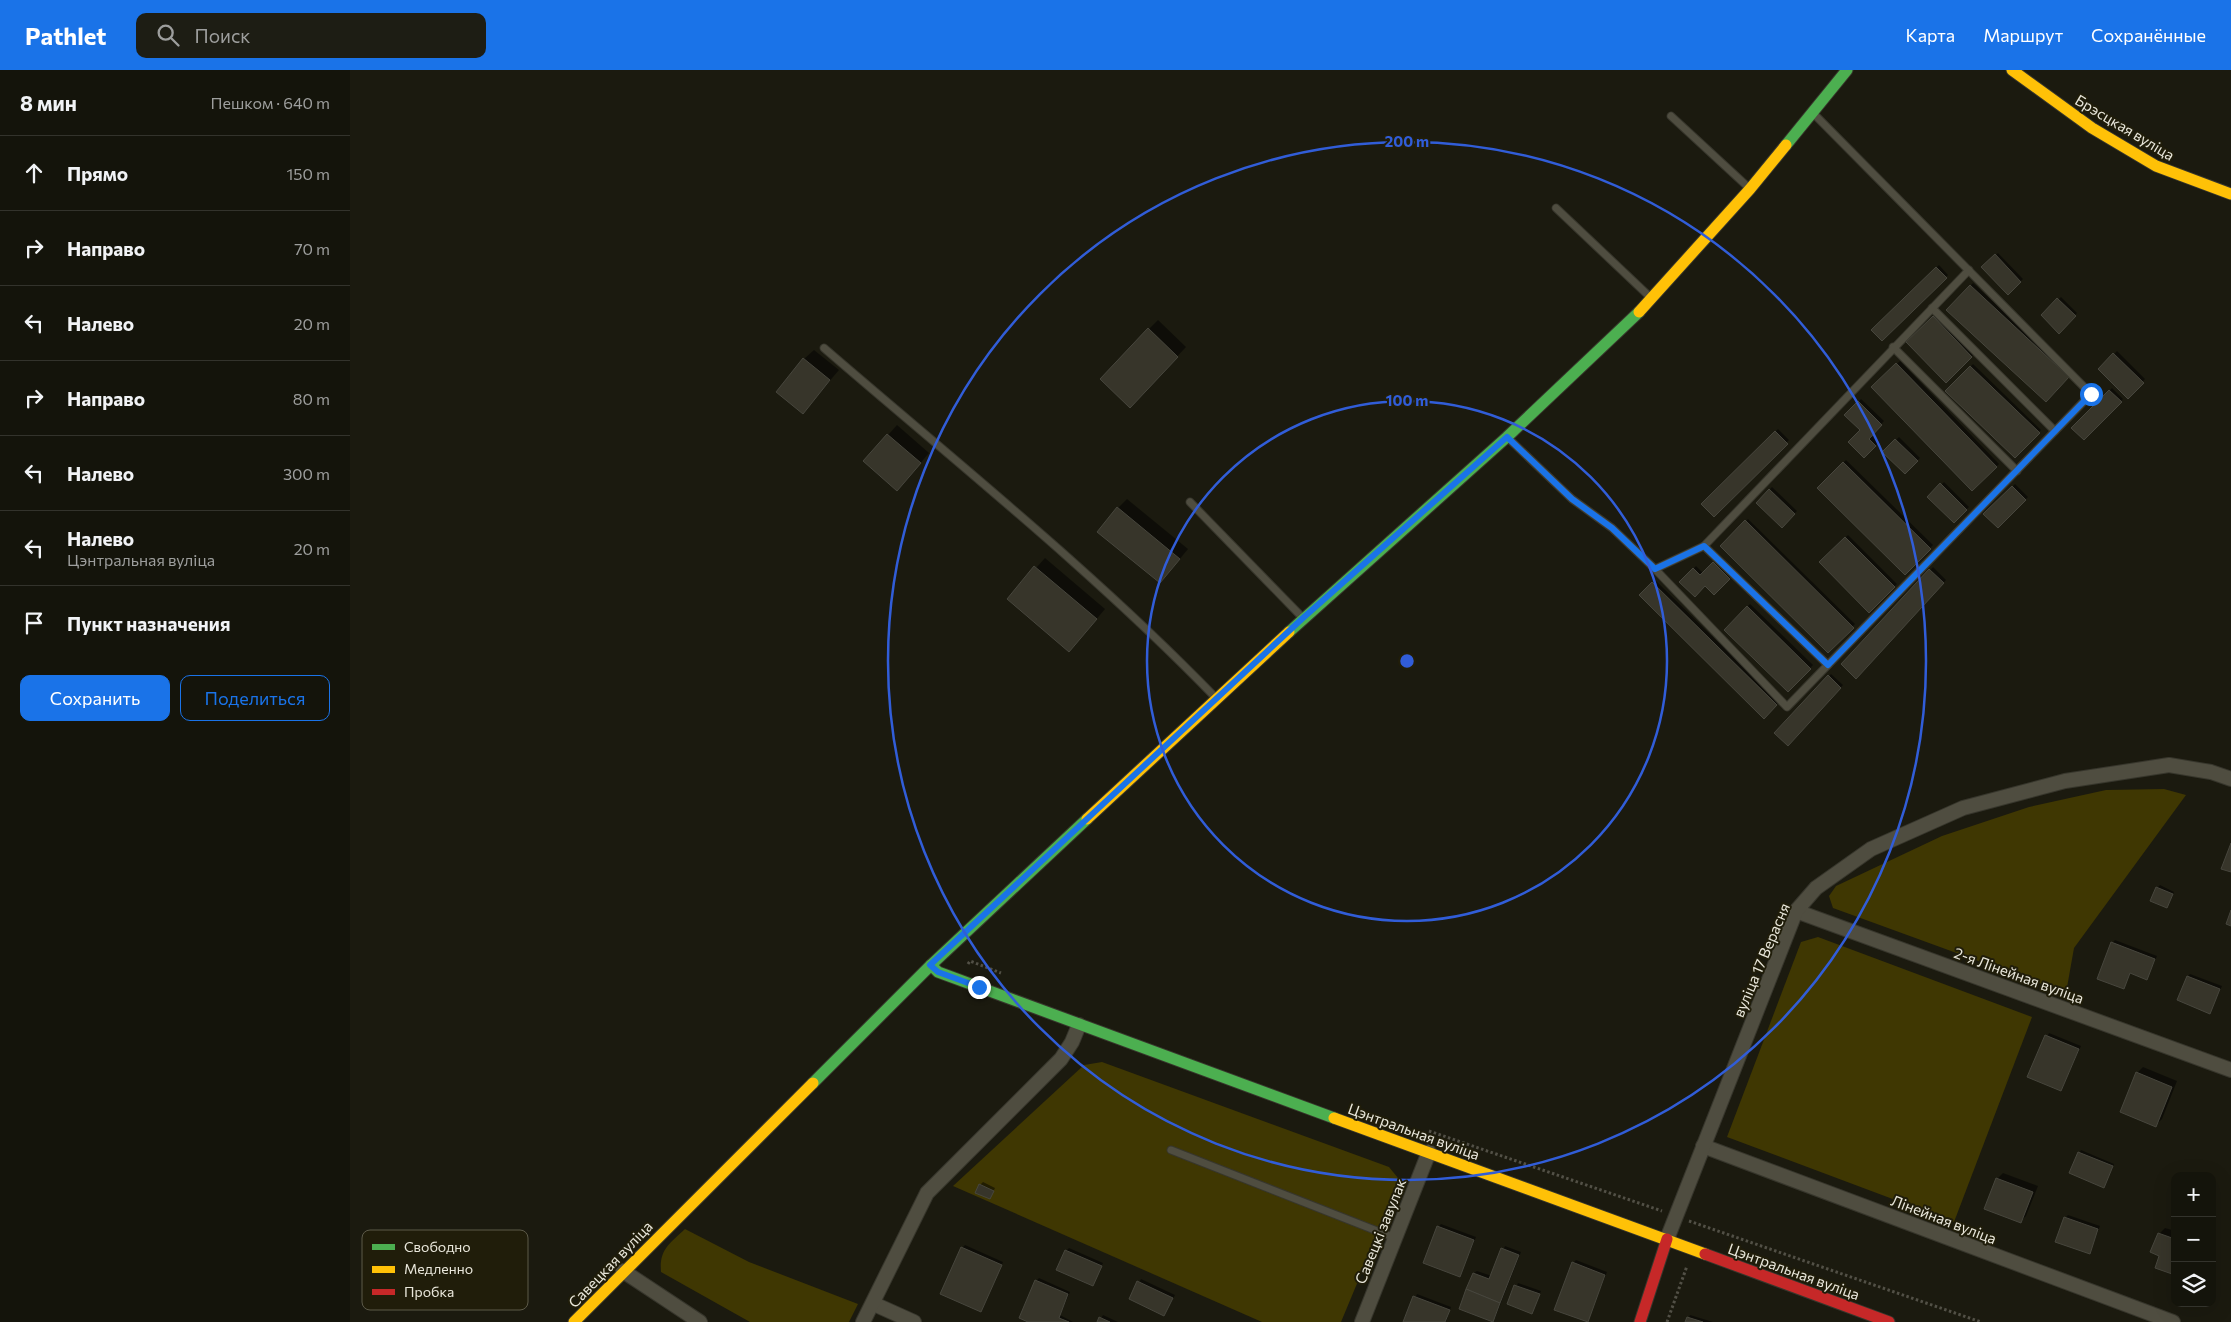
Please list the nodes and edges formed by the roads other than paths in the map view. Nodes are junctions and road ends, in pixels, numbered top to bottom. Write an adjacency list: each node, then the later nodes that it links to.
1 (1847, 70): 3 (street, Савецкая вуліца)
2 (2012, 70): 6 (street, Брэсцкая вуліца)
3 (1813, 113): 5 (street, Савецкая вуліца); 8 (lane)
4 (1671, 116): 5 (lane)
5 (1750, 189): 9 (street, Савецкая вуліца)
6 (2231, 194)
7 (1556, 208): 9 (lane)
8 (1969, 270): 10 (lane); 13 (lane)
9 (1652, 299): 14 (street, Савецкая вуліца)
10 (1932, 308): 12 (lane); 13 (lane)
11 (824, 348): 21 (lane)
12 (1893, 348): 15 (lane); 17 (lane)
13 (2055, 431): 15 (lane)
14 (1507, 437): 18 (lane); 19 (street, Савецкая вуліца)
15 (2016, 471): 20 (lane)
16 (1190, 502): 19 (lane)
17 (1704, 546): 18 (lane); 20 (lane)
18 (1655, 569): 20 (lane)
19 (1303, 618): 21 (street, Савецкая вуліца)
20 (1828, 665)
21 (1216, 698): 24 (street, Савецкая вуліца)
22 (2231, 779): 23 (street, вуліца 17 Верасня)
23 (1796, 911): 26 (street, 2-я Лінейная вуліца); 27 (street, вуліца 17 Верасня)
24 (930, 965): 25 (street, Цэнтральная вуліца); 32 (street, Савецкая вуліца)
25 (1079, 1025): 29 (street, Цэнтральная вуліца); 33 (street)
26 (2231, 1070)
27 (1703, 1146): 31 (street, вуліца 17 Верасня); 41 (street, Лінейная вуліца)
28 (1171, 1150): 30 (lane)
29 (1429, 1152): 30 (street, Савецкі завулак); 31 (street, Цэнтральная вуліца)
30 (1395, 1238): 38 (street, Савецкі завулак)
31 (1666, 1239): 39 (street, вуліца 17 Верасня); 40 (street, Цэнтральная вуліца)
32 (623, 1271): 34 (street, Савецкая вуліца); 35 (street)
33 (874, 1304): 36 (street); 37 (street)
34 (574, 1322)
35 (700, 1322)
36 (863, 1322)
37 (914, 1322)
38 (1362, 1322)
39 (1640, 1322)
40 (1889, 1322)
41 (2172, 1322)

